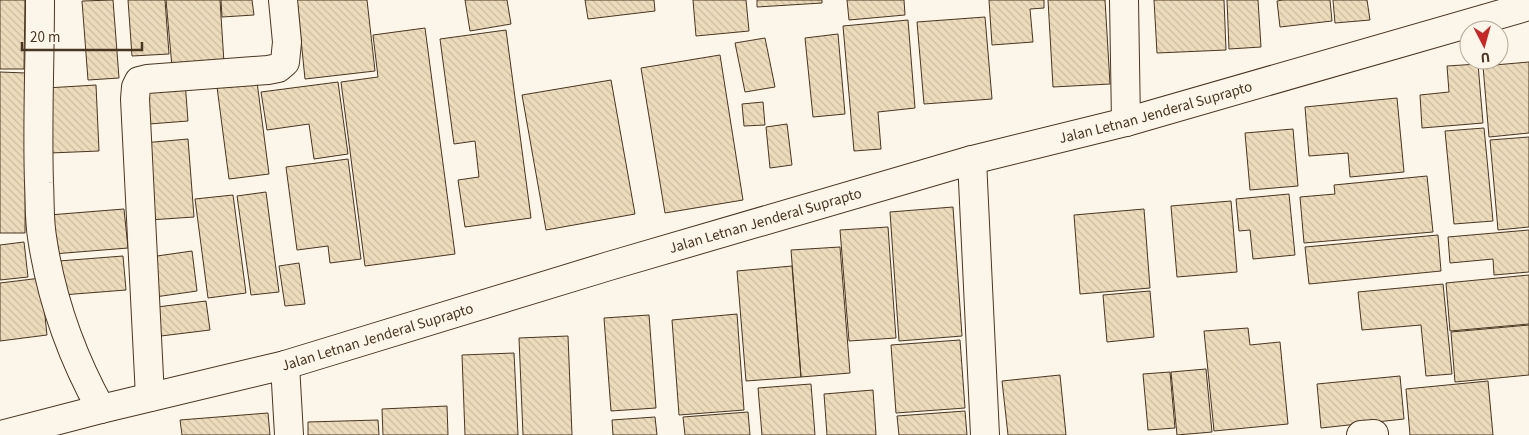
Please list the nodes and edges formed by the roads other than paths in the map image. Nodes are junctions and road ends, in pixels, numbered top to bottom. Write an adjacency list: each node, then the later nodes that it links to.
1 (40, 0): 9 (main road)
2 (283, 0): 8 (main road)
3 (1124, 0): 5 (main road)
4 (1529, 6): 5 (main road, Jalan Letnan Jenderal Suprapto)
5 (1126, 122): 6 (main road, Jalan Letnan Jenderal Suprapto)
6 (972, 160): 7 (main road, Jalan Letnan Jenderal Suprapto); 12 (main road)
7 (284, 365): 8 (main road, Jalan Letnan Jenderal Suprapto); 11 (main road)
8 (150, 397): 9 (main road, Jalan Letnan Jenderal Suprapto)
9 (101, 409): 10 (main road, Jalan Letnan Jenderal Suprapto)
10 (1, 435)
11 (289, 435)
12 (985, 435)

